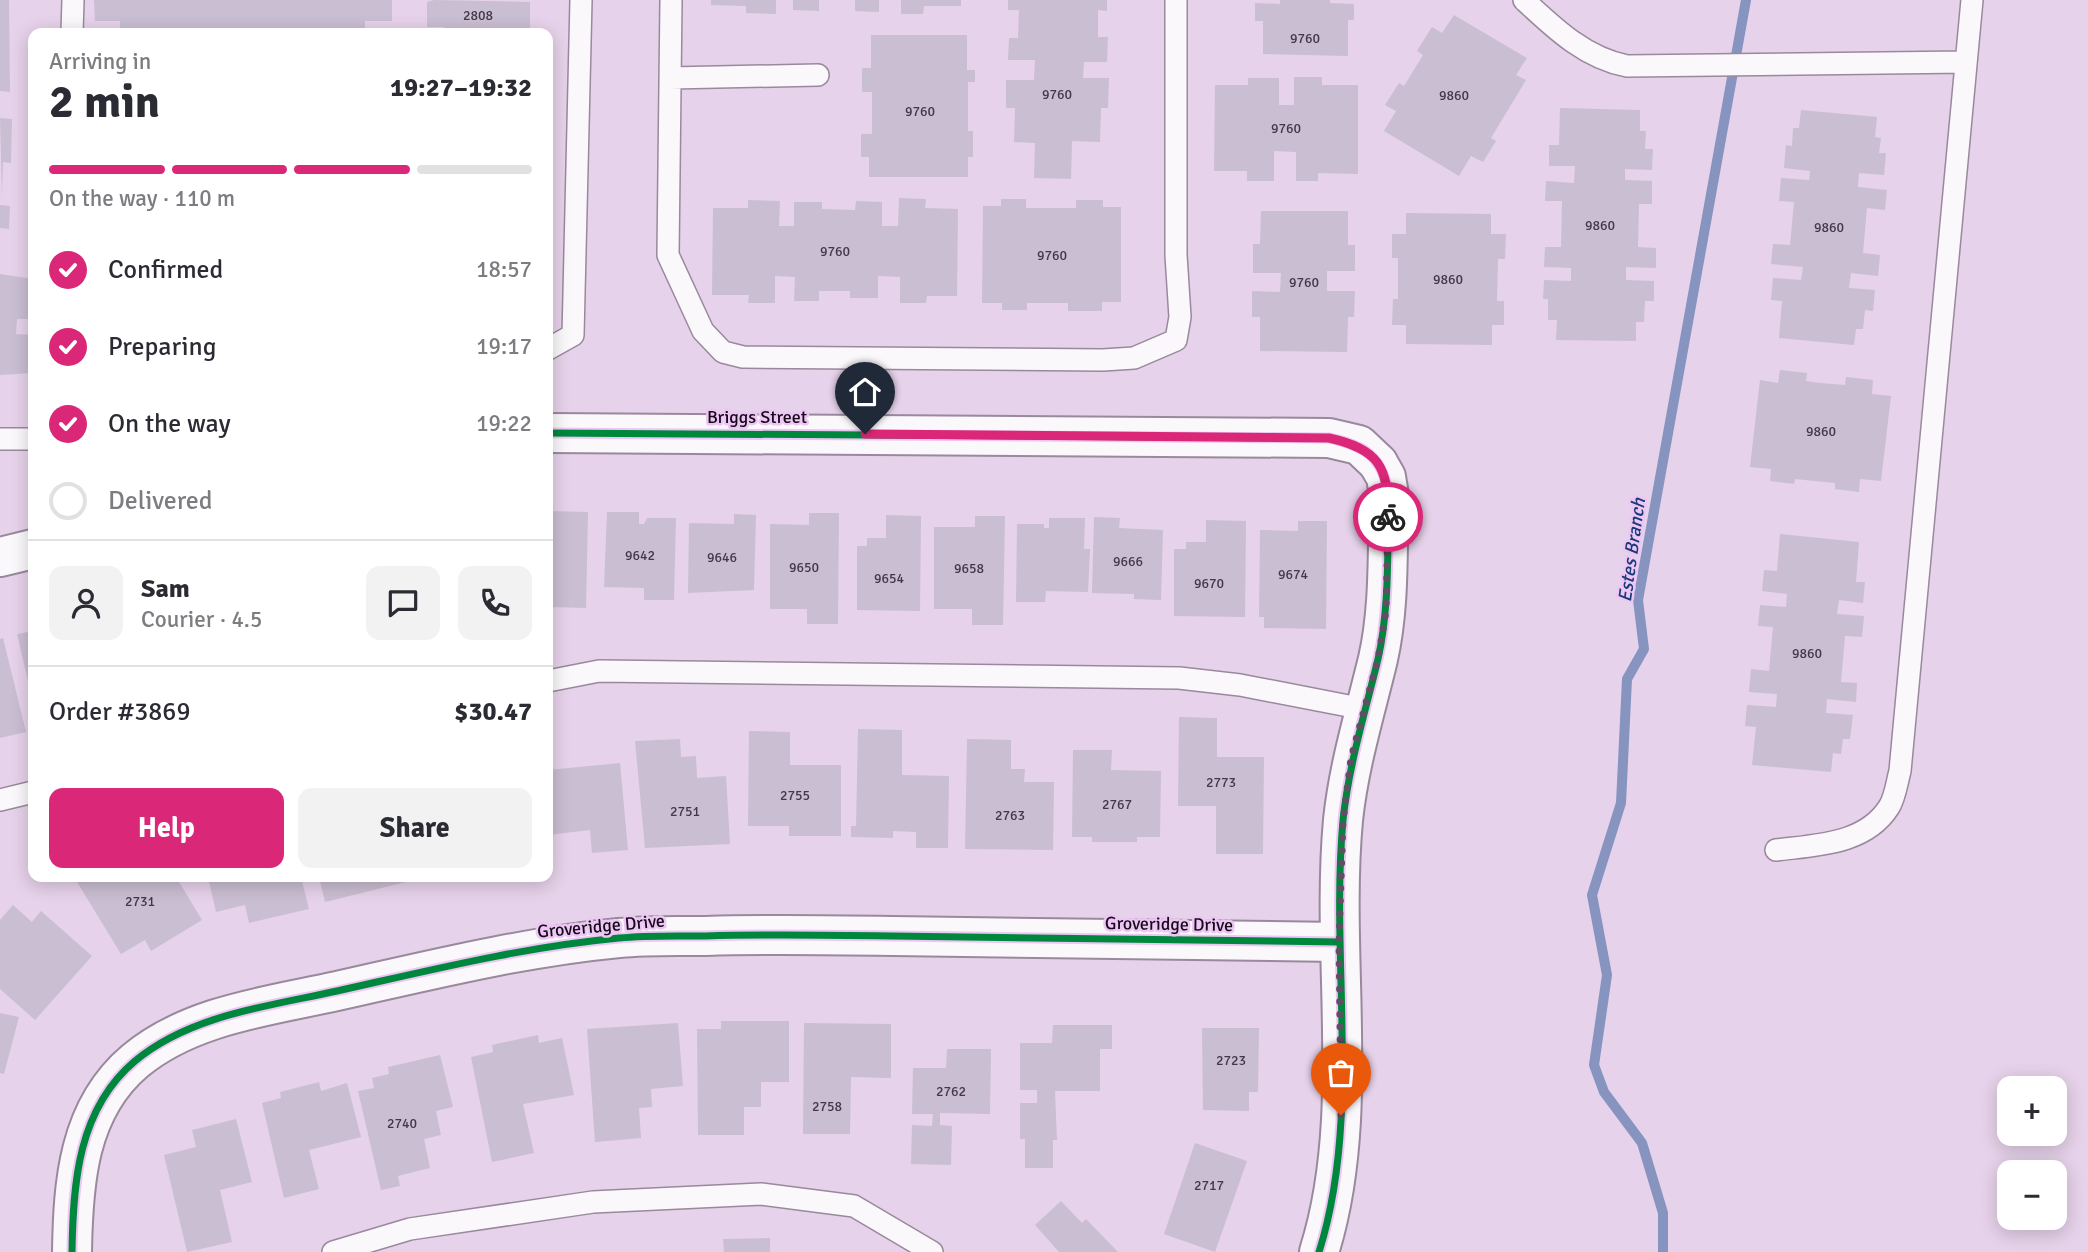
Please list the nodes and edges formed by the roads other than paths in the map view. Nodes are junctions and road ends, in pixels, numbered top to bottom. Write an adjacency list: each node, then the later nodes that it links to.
1 (73, 0): 7 (lane)
2 (581, 0): 11 (lane)
3 (671, 0): 10 (lane)
4 (1176, 0): 10 (lane)
5 (1524, 0): 8 (lane)
6 (1972, 0): 8 (lane)
7 (72, 28)
8 (1966, 62): 21 (lane)
9 (818, 75): 10 (lane)
10 (670, 78)
11 (553, 346)
12 (553, 433): 18 (street, Briggs Street)
13 (0, 439): 14 (lane)
14 (28, 439)
15 (28, 550): 16 (street)
16 (0, 557)
17 (553, 680): 18 (lane)
18 (1363, 709): 22 (street)
19 (28, 793): 20 (lane)
20 (0, 800)
21 (1776, 850)
22 (1339, 942): 23 (street, Groveridge Drive); 26 (street)
23 (72, 1252)
24 (333, 1252): 25 (lane)
25 (932, 1252)
26 (1319, 1252)

